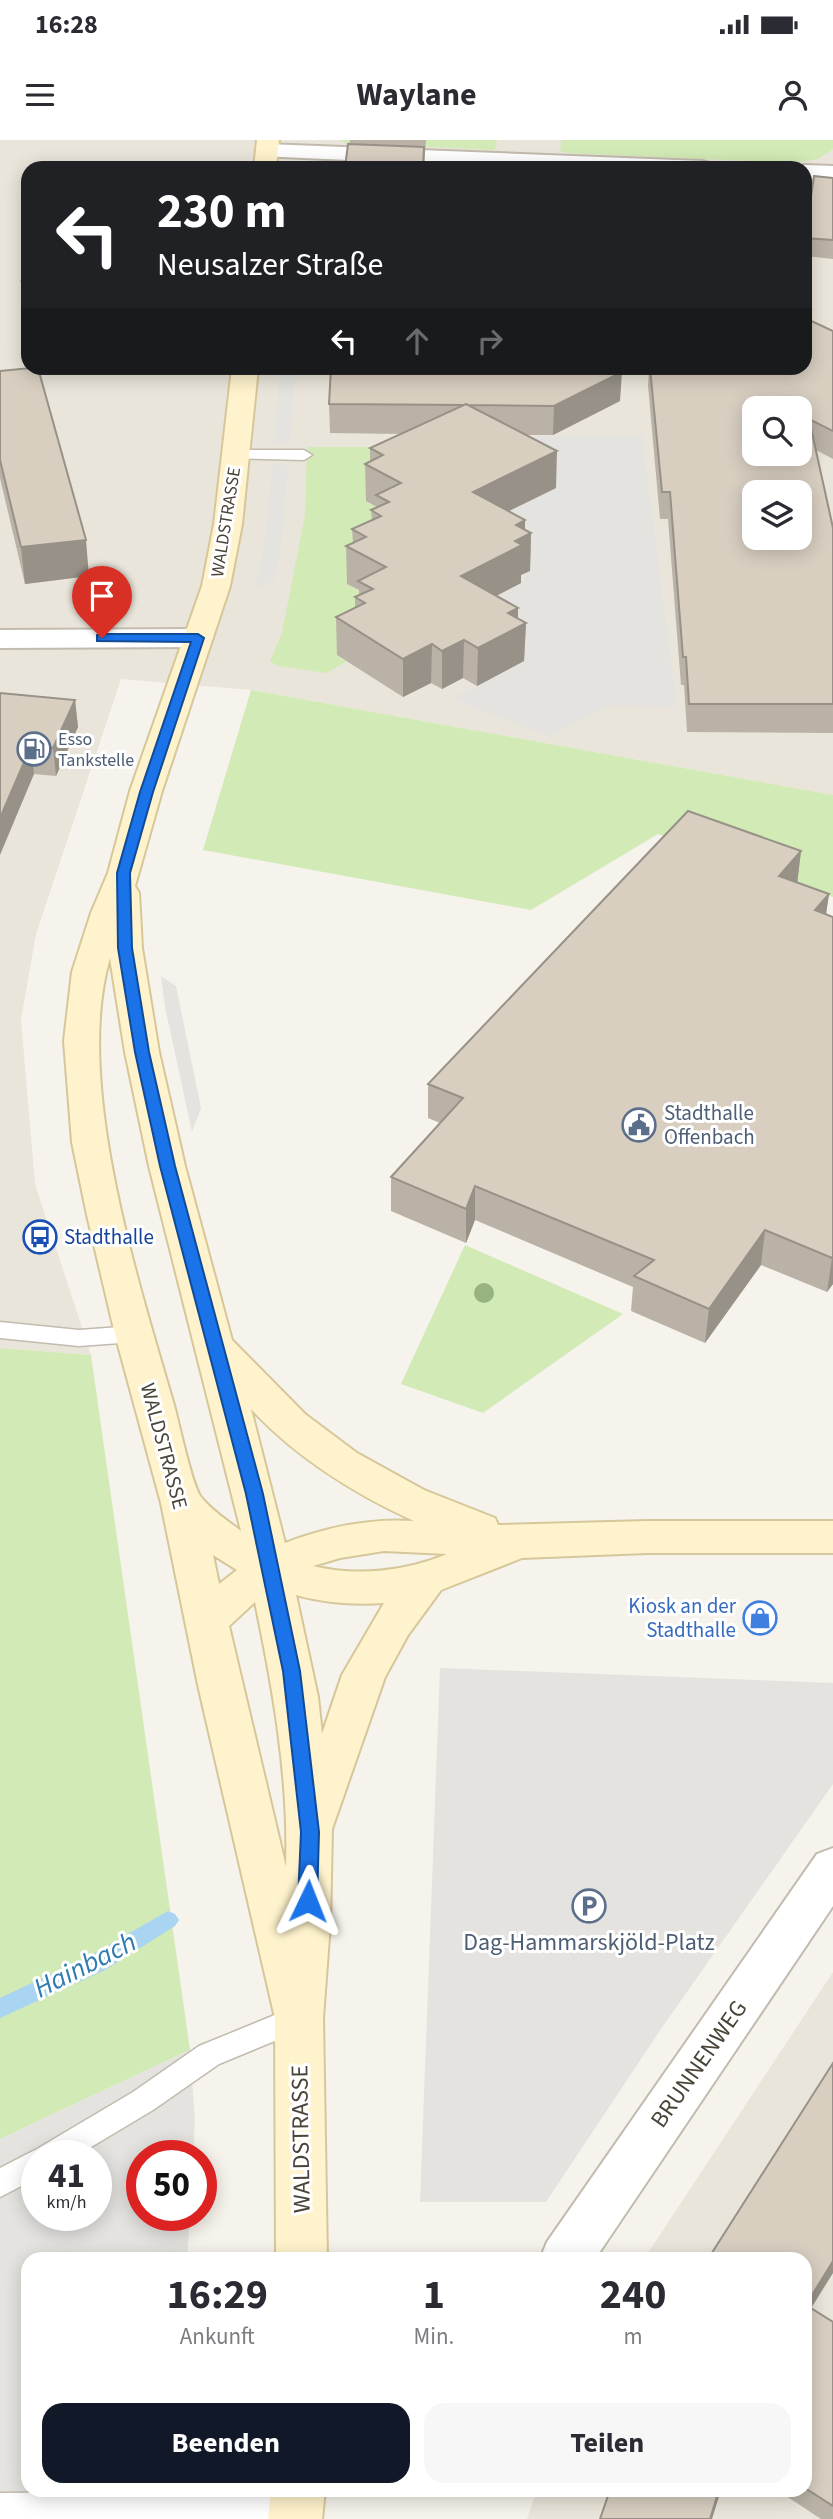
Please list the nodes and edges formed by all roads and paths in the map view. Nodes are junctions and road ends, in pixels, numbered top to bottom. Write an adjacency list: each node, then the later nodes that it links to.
1 (267, 153): 2 (street)
2 (499, 161)
3 (812, 172): 4 (street)
4 (833, 173)
5 (244, 375): 6 (main road, WALDSTRASSE)
6 (236, 455): 7 (lane); 8 (main road, WALDSTRASSE)
7 (304, 455)
8 (198, 638): 9 (street); 10 (main road, WALDSTRASSE)
9 (0, 639)
10 (124, 873): 12 (main road, WALDSTRASSE); 13 (main road, WALDSTRASSE)
11 (0, 1330): 12 (lane)
12 (134, 1334): 14 (main road, WALDSTRASSE)
13 (216, 1345): 16 (main road); 17 (main road, WALDSTRASSE)
14 (181, 1503): 17 (main road); 19 (main road, WALDSTRASSE)
15 (833, 1537): 16 (main road)
16 (521, 1542): 17 (main road); 18 (main road)
17 (269, 1569): 18 (main road); 19 (main road); 20 (main road, WALDSTRASSE)
18 (426, 1579): 20 (main road)
19 (206, 1621): 22 (main road, WALDSTRASSE)
20 (310, 1832): 22 (main road, WALDSTRASSE)
21 (833, 1868): 27 (street, BRUNNENWEG)
22 (299, 2018): 23 (lane); 26 (main road, WALDSTRASSE)
23 (76, 2140)
24 (21, 2172): 25 (lane)
25 (0, 2183)
26 (302, 2252)
27 (570, 2252)
28 (296, 2505): 29 (lane)
29 (0, 2509)

